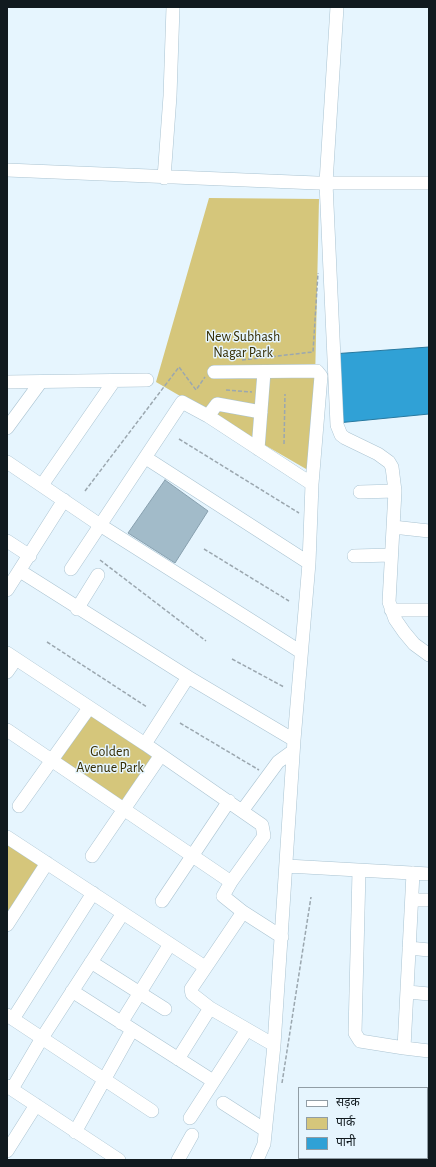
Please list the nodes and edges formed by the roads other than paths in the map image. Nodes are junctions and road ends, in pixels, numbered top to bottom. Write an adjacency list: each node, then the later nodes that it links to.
1 (173, 7): 4 (street)
2 (337, 7): 5 (street)
3 (7, 170): 4 (street)
4 (164, 178): 5 (street)
5 (326, 183): 6 (street); 21 (street)
6 (429, 183)
7 (214, 372): 8 (street)
8 (264, 372): 13 (street); 19 (street)
9 (147, 380): 10 (street)
10 (114, 381): 12 (street); 20 (street)
11 (7, 382): 12 (street)
12 (40, 383): 15 (street)
13 (261, 412): 14 (street); 16 (street)
14 (208, 416): 16 (street); 17 (street)
15 (7, 428)
16 (258, 449): 19 (street)
17 (146, 458): 24 (street); 31 (street)
18 (7, 462): 20 (street)
19 (312, 484): 31 (street)
20 (42, 485): 23 (street)
21 (395, 491): 22 (street); 25 (street)
22 (360, 492)
23 (64, 500): 24 (street); 29 (street)
24 (100, 524): 32 (street); 39 (street)
25 (393, 527): 26 (street); 28 (street)
26 (429, 531)
27 (7, 541): 29 (street)
28 (391, 555): 30 (street); 37 (street)
29 (30, 556): 33 (street)
30 (354, 556)
31 (309, 563): 39 (street)
32 (71, 569)
33 (20, 571): 35 (street); 36 (street)
34 (98, 575): 36 (street)
35 (7, 590)
36 (77, 609): 43 (street)
37 (391, 610): 38 (street); 40 (street)
38 (428, 610)
39 (301, 652): 47 (street)
40 (429, 655)
41 (11, 656): 42 (street); 44 (street)
42 (7, 672)
43 (188, 677): 46 (street); 47 (street)
44 (89, 708): 46 (street); 49 (street)
45 (7, 730): 49 (street)
46 (145, 744): 48 (street)
47 (293, 745): 53 (street); 58 (street)
48 (161, 755): 50 (street); 52 (street)
49 (52, 760): 51 (street); 52 (street)
50 (229, 801): 53 (street); 56 (street)
51 (19, 806)
52 (124, 810): 55 (street); 56 (street)
53 (242, 811): 62 (street)
54 (7, 837): 57 (street)
55 (92, 856)
56 (192, 856): 62 (street); 66 (street)
57 (47, 863): 63 (street); 69 (street)
58 (287, 866): 59 (street); 70 (street)
59 (359, 870): 60 (street); 87 (street)
60 (413, 874): 61 (street); 64 (street)
61 (429, 874)
62 (231, 882): 67 (street)
63 (93, 893): 68 (street); 82 (street)
64 (413, 900): 65 (street); 72 (street)
65 (429, 900)
66 (162, 901)
67 (243, 912): 70 (street); 75 (street)
68 (123, 913): 71 (street); 74 (street)
69 (7, 925)
70 (282, 937): 86 (street)
71 (170, 944): 75 (street); 78 (street)
72 (409, 948): 73 (street); 77 (street)
73 (429, 950)
74 (91, 962): 76 (street); 78 (street)
75 (205, 967): 80 (street)
76 (72, 991): 83 (street); 85 (street)
77 (408, 992): 79 (street); 87 (street)
78 (140, 993): 81 (street); 83 (street)
79 (429, 994)
80 (210, 1008): 84 (street); 89 (street)
81 (165, 1009)
82 (10, 1017): 85 (street)
83 (127, 1027): 89 (street); 90 (street)
84 (246, 1031): 86 (street); 91 (street)
85 (42, 1038): 90 (street); 92 (street)
86 (274, 1045): 97 (street)
87 (404, 1048): 88 (street)
88 (429, 1051)
89 (178, 1059): 91 (street)
90 (105, 1080): 95 (street); 98 (street)
91 (213, 1081): 96 (street)
92 (9, 1087): 94 (street)
93 (222, 1103): 97 (street)
94 (36, 1105): 98 (street); 100 (street)
95 (152, 1111)
96 (190, 1118)
97 (265, 1130): 103 (street)
98 (76, 1132): 101 (street)
99 (192, 1135): 102 (street)
100 (7, 1151)
101 (119, 1160)
102 (178, 1160)
103 (257, 1160)

